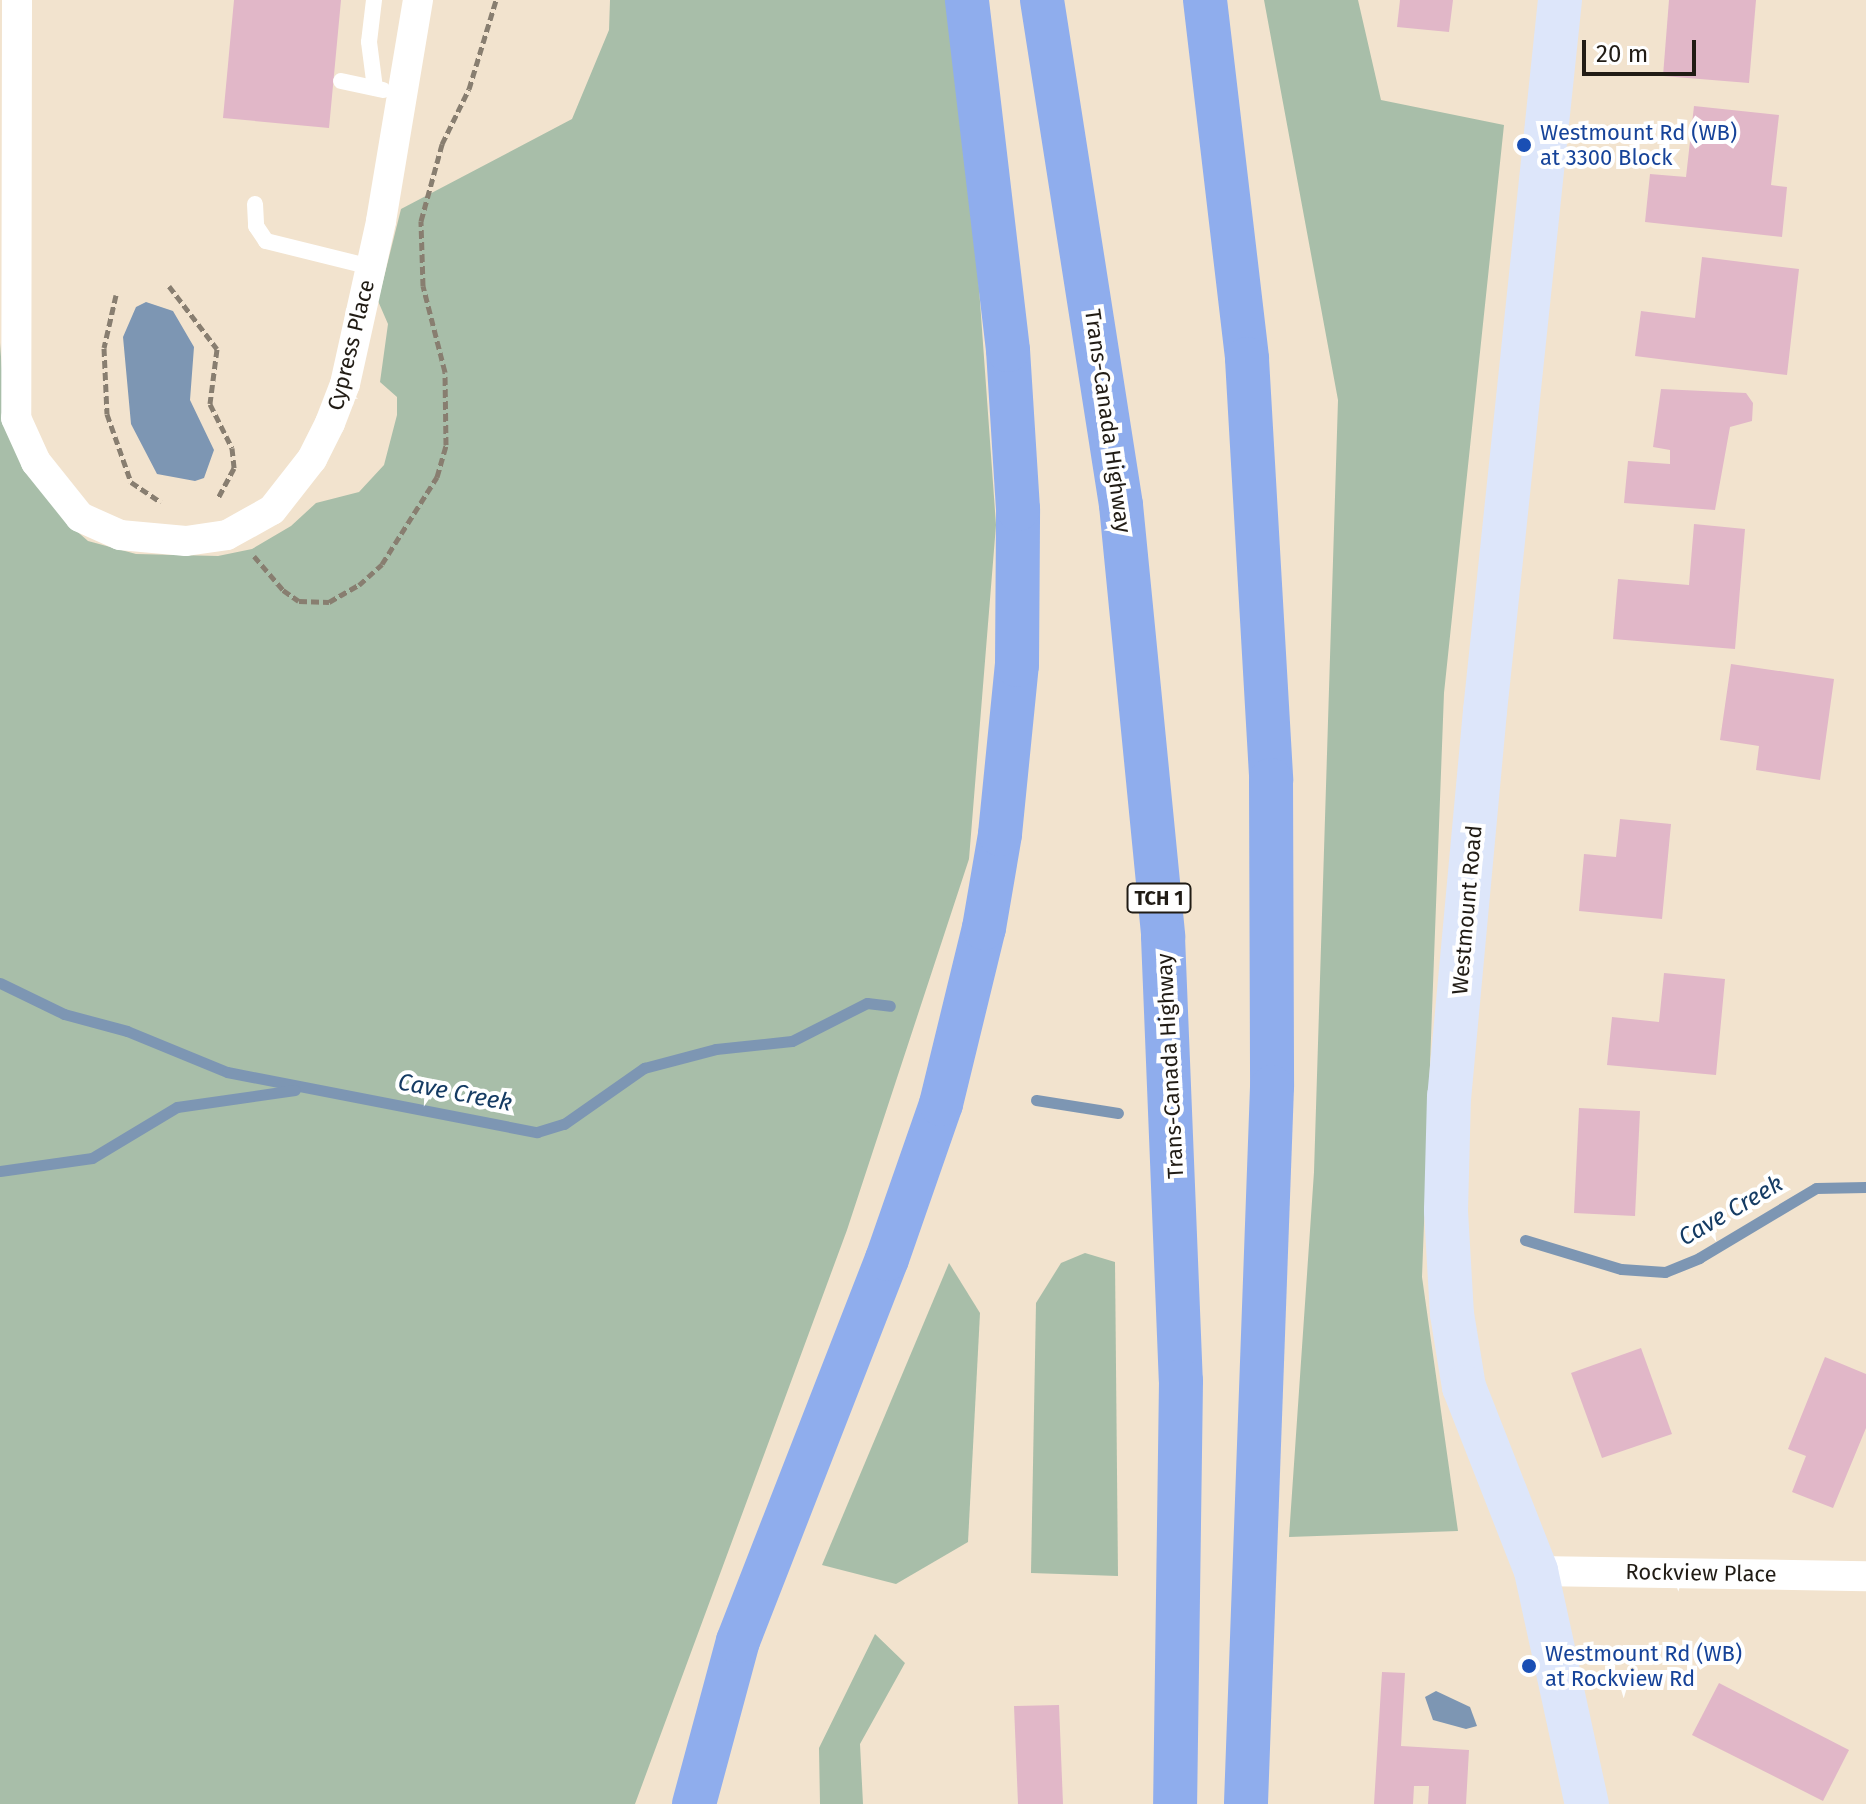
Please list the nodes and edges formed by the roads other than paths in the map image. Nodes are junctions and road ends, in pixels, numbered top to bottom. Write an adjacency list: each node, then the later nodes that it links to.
1 (17, 0): 11 (street, Cypress Place)
2 (374, 0): 9 (lane)
3 (418, 0): 9 (street, Cypress Place)
4 (967, 0): 14 (highway)
5 (1042, 0): 15 (highway, Trans-Canada Highway / TCH 1)
6 (1205, 0): 16 (highway)
7 (1560, 0): 12 (street, Westmount Road)
8 (341, 81): 9 (lane)
9 (388, 91): 11 (street, Cypress Place)
10 (255, 204): 11 (lane)
11 (371, 267)
12 (1536, 1571): 13 (street, Rockview Place); 17 (street, Westmount Road)
13 (1866, 1576)
14 (694, 1804)
15 (1175, 1804)
16 (1246, 1804)
17 (1587, 1804)

